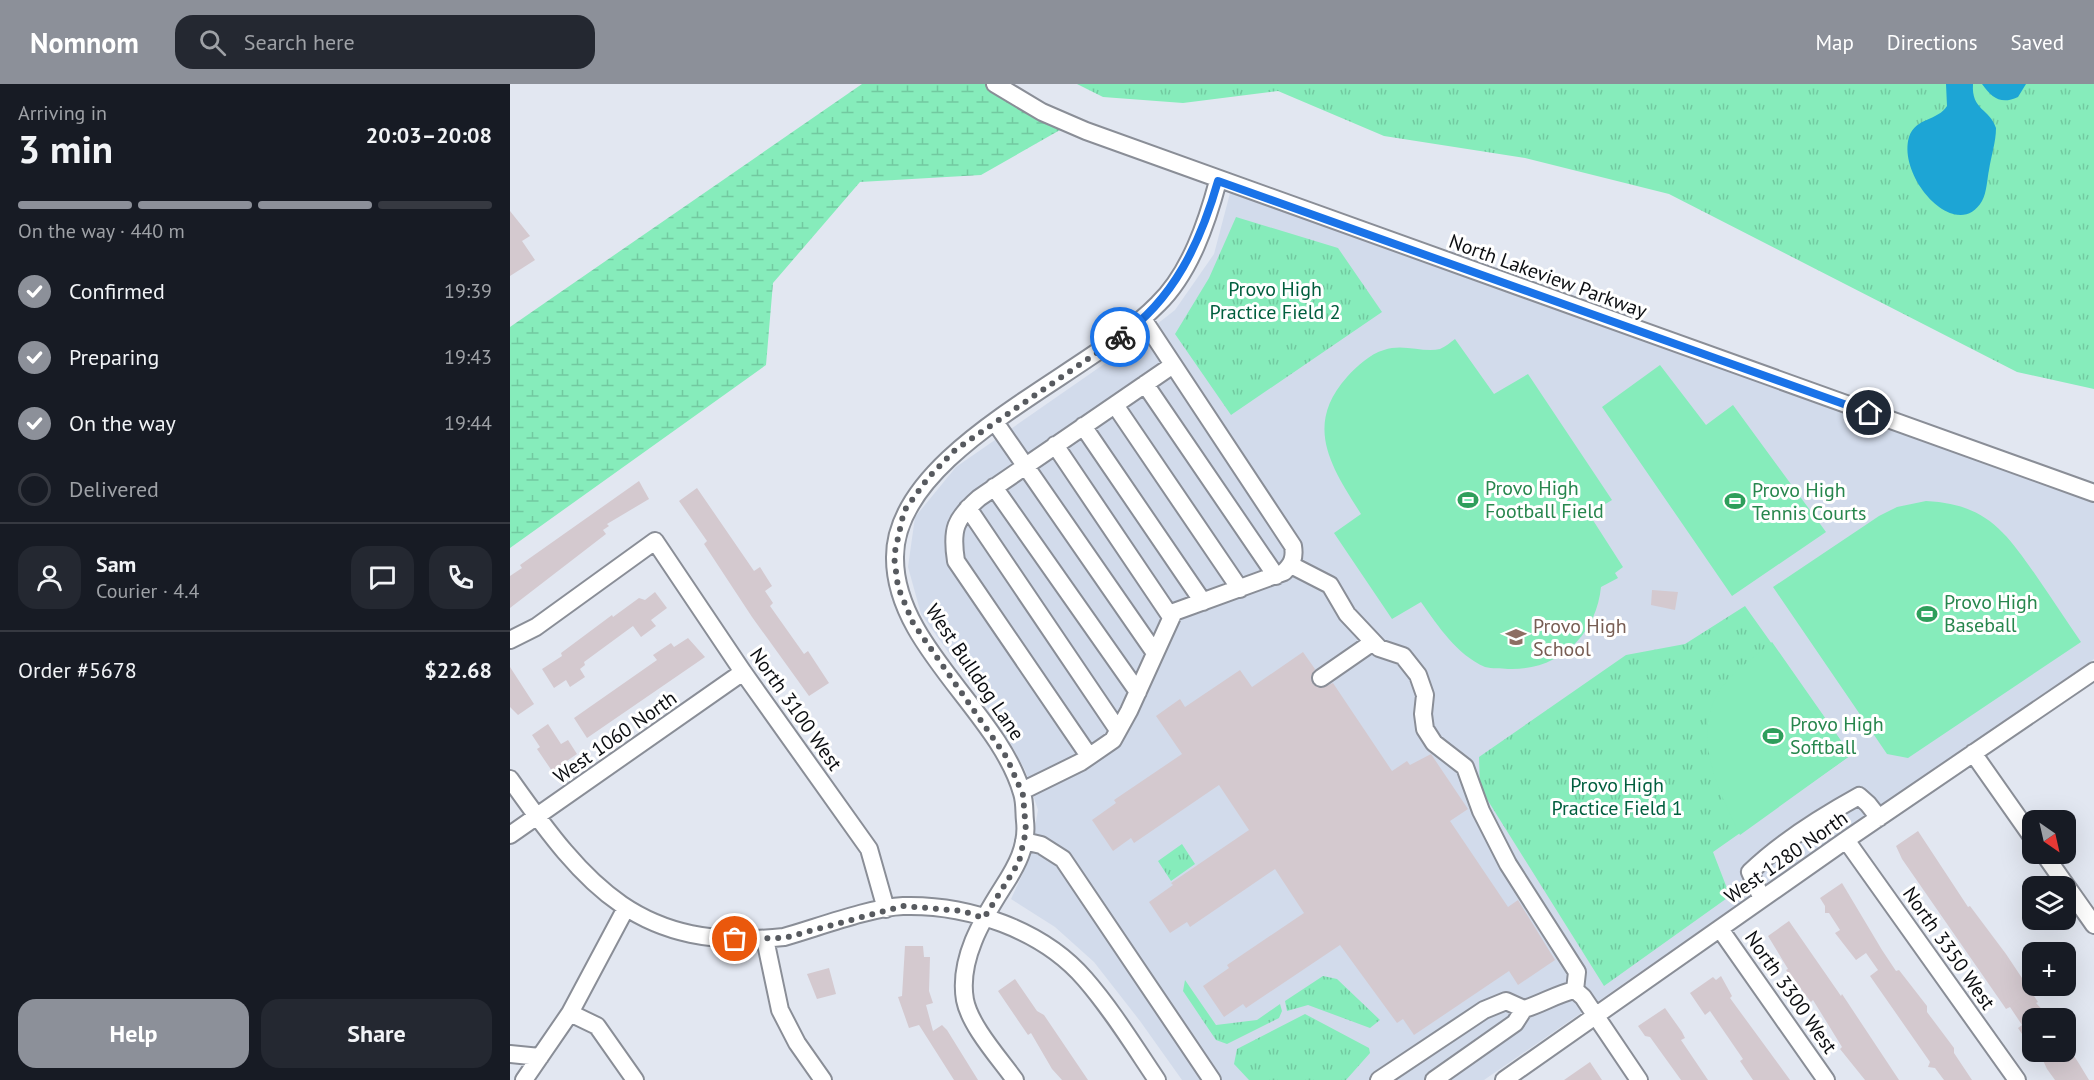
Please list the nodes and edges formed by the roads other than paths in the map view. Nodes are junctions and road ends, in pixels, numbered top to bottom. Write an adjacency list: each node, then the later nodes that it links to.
1 (995, 84): 2 (street, North Lakeview Parkway)
2 (1218, 181): 3 (street, West Bulldog Lane); 12 (street, North Lakeview Parkway)
3 (1143, 319): 4 (street); 7 (street, West Bulldog Lane)
4 (1173, 365): 5 (street); 14 (street)
5 (1145, 384): 6 (street); 15 (street)
6 (1114, 405): 8 (street); 16 (street)
7 (995, 422): 10 (street); 30 (street, West Bulldog Lane)
8 (1083, 426): 9 (street); 17 (street)
9 (1055, 445): 10 (street); 18 (street)
10 (1025, 466): 11 (street); 21 (street)
11 (994, 487): 13 (street); 25 (street)
12 (2094, 493)
13 (968, 508): 26 (street); 28 (street)
14 (1291, 565): 15 (street); 20 (street)
15 (1276, 576): 16 (street)
16 (1240, 589): 17 (street)
17 (1203, 602): 18 (street)
18 (1171, 617): 21 (street)
19 (510, 640): 23 (street, North 3100 West)
20 (1373, 642): 24 (street); 45 (street)
21 (1155, 653): 25 (street)
22 (2094, 671): 27 (street, West 1280 North)
23 (743, 672): 31 (street, West 1060 North); 40 (street, North 3100 West)
24 (1321, 678)
25 (1138, 692): 26 (street)
26 (1118, 730): 28 (street)
27 (1973, 753): 32 (street, West 1280 North); 33 (street)
28 (1089, 756): 30 (street)
29 (510, 779): 31 (street)
30 (1022, 791): 36 (street, West Bulldog Lane)
31 (537, 817): 34 (street, West 1060 North); 39 (street)
32 (1879, 818): 35 (street, West 1280 North); 38 (street)
33 (2022, 823)
34 (510, 835)
35 (1846, 840): 38 (street, West 1280 North); 62 (street, North 3350 West)
36 (1024, 841): 41 (street, West Bulldog Lane); 56 (street)
37 (2051, 864): 42 (street)
38 (1762, 899): 43 (street, West 1280 North)
39 (626, 908): 44 (street); 47 (street)
40 (886, 909): 41 (street); 44 (street)
41 (984, 918): 54 (street); 55 (street)
42 (2094, 925)
43 (1720, 929): 48 (street, West 1280 North); 61 (street, North 3300 West)
44 (765, 939): 53 (street)
45 (1575, 990): 46 (street); 48 (street)
46 (1524, 1009): 57 (street); 58 (street)
47 (570, 1013): 50 (street); 52 (street)
48 (1596, 1016): 59 (street, West 1280 North); 60 (street)
49 (510, 1054): 50 (street)
50 (540, 1058): 51 (street)
51 (524, 1080)
52 (634, 1080)
53 (823, 1080)
54 (1015, 1080)
55 (1157, 1080)
56 (1212, 1080)
57 (1379, 1080)
58 (1434, 1080)
59 (1504, 1080)
60 (1639, 1080)
61 (1826, 1080)
62 (2017, 1080)

